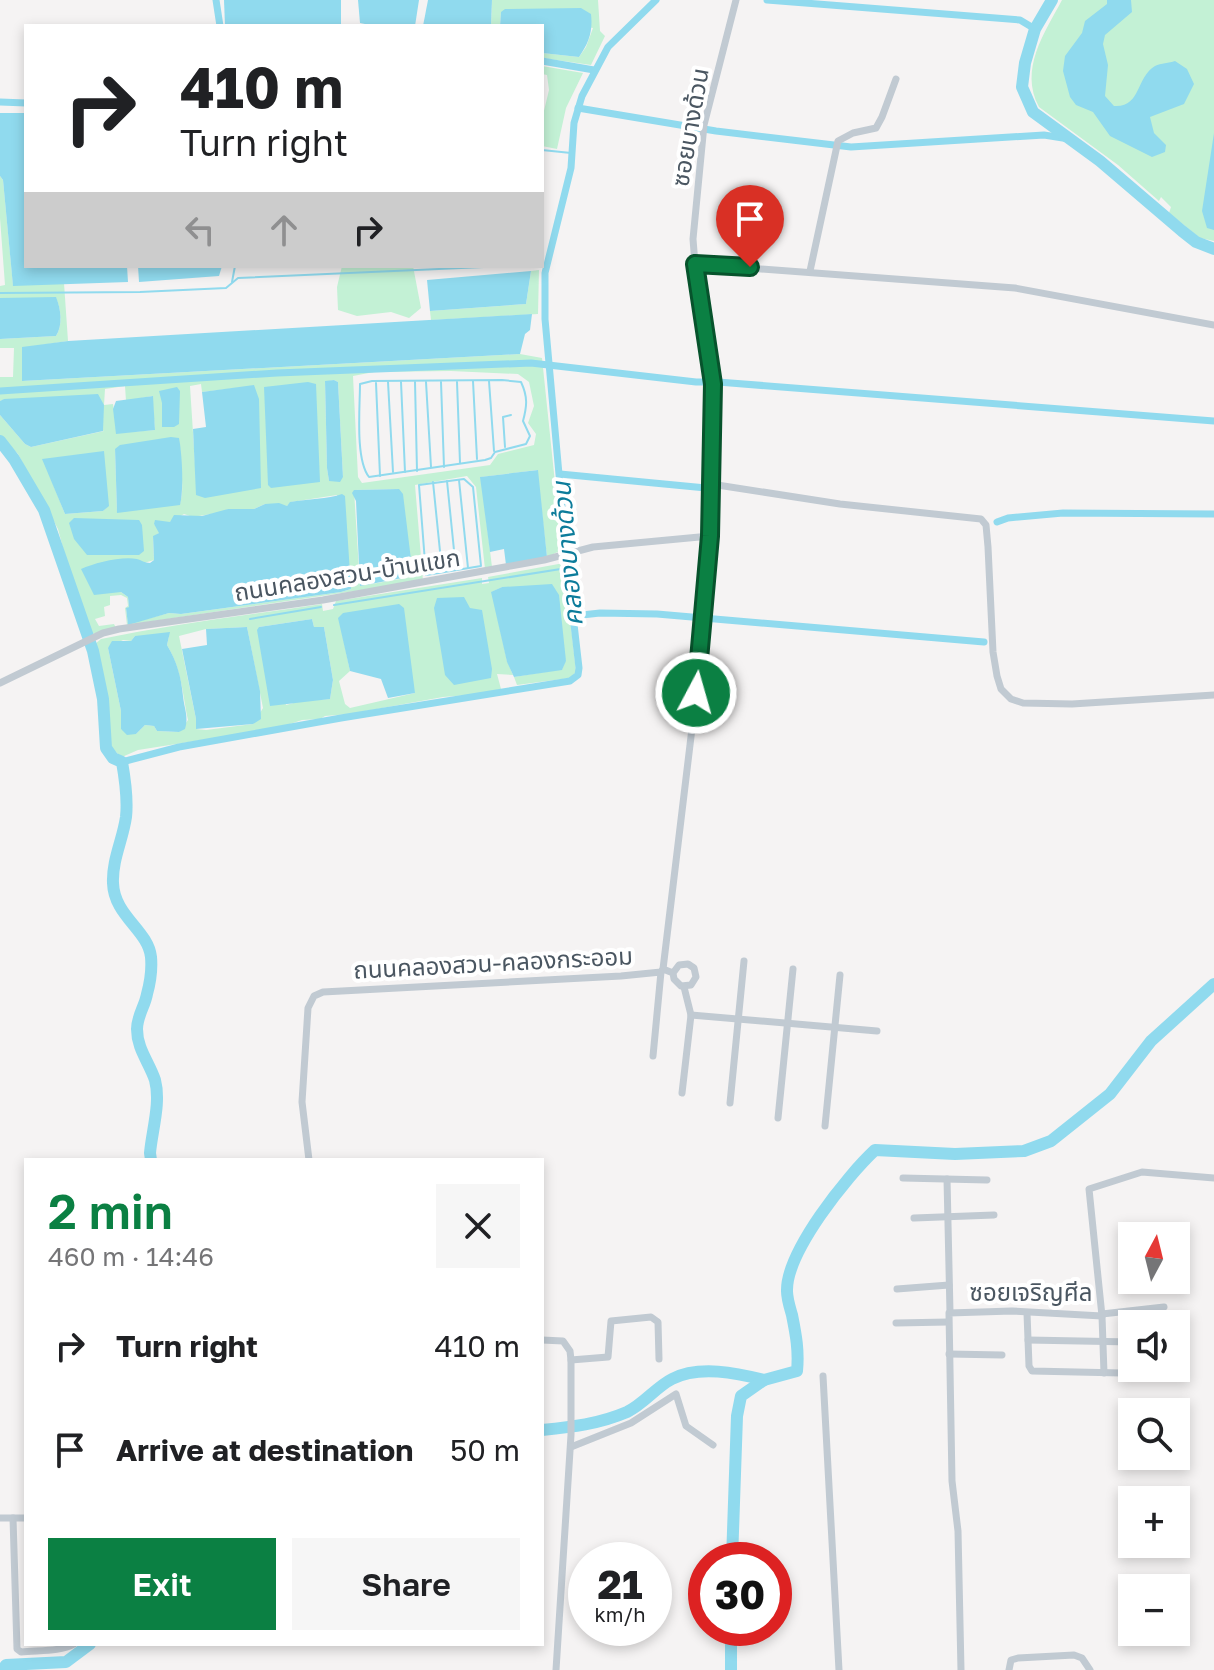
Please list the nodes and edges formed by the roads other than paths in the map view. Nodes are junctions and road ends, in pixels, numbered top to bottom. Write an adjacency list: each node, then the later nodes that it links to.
1 (736, 0): 3 (street, ซอยบางด้วน)
2 (896, 79): 4 (street)
3 (695, 264): 4 (street); 6 (street, ถนนคลองสวน-คลองกระออม)
4 (810, 271): 5 (street)
5 (1214, 325)
6 (711, 484): 7 (street, ถนนคลองสวน-คลองกระออม); 9 (street)
7 (710, 536): 8 (street, ถนนคลองสวน-บ้านแขก); 12 (street, ถนนคลองสวน-คลองกระออม)
8 (0, 683)
9 (1214, 695)
10 (744, 961): 17 (street)
11 (793, 969): 18 (street)
12 (662, 970): 13 (street); 21 (street); 26 (street, ถนนคลองสวน-คลองกระออม)
13 (673, 973): 15 (street); 15 (street)
14 (840, 975): 19 (street)
15 (684, 987): 16 (street)
16 (691, 1015): 17 (street); 22 (street)
17 (738, 1020): 18 (street); 23 (street)
18 (787, 1024): 19 (street); 24 (street)
19 (834, 1028): 20 (street); 25 (street)
20 (877, 1031)
21 (653, 1056)
22 (682, 1093)
23 (730, 1103)
24 (778, 1118)
25 (825, 1126)
26 (309, 1158)
27 (903, 1178): 29 (street)
28 (1214, 1178): 39 (street, ซอยเจริญศีล)
29 (947, 1179): 30 (street); 31 (street, ซอยเจริญศีล)
30 (987, 1180)
31 (947, 1215): 32 (street); 33 (street); 34 (street, ซอยเจริญศีล)
32 (994, 1215)
33 (914, 1218)
34 (949, 1285): 35 (street); 37 (street, ซอยเจริญศีล)
35 (897, 1289)
36 (1164, 1307): 39 (street)
37 (950, 1312): 38 (street, ซอยเจริญศีล); 40 (street, ซอยเจริญศีล)
38 (1027, 1313): 39 (street, ซอยเจริญศีล); 43 (street)
39 (1102, 1315): 44 (street)
40 (948, 1322): 41 (street); 46 (street, ซอยเจริญศีล)
41 (896, 1323)
42 (544, 1340): 49 (street)
43 (1028, 1340): 44 (street); 50 (street)
44 (1104, 1341): 45 (street); 50 (street)
45 (1118, 1342)
46 (949, 1354): 47 (street); 62 (street, ซอยเจริญศีล)
47 (1002, 1355)
48 (659, 1359): 49 (street)
49 (571, 1360): 54 (street)
50 (1104, 1373): 51 (street)
51 (1118, 1373)
52 (823, 1376): 61 (street)
53 (713, 1445): 54 (street)
54 (571, 1447): 60 (street)
55 (0, 1518): 56 (street)
56 (13, 1518): 57 (street); 58 (street)
57 (24, 1518)
58 (43, 1646): 59 (street)
59 (71, 1646)
60 (556, 1670)
61 (839, 1670)
62 (961, 1670)
63 (1009, 1670): 64 (street)
64 (1090, 1670)

